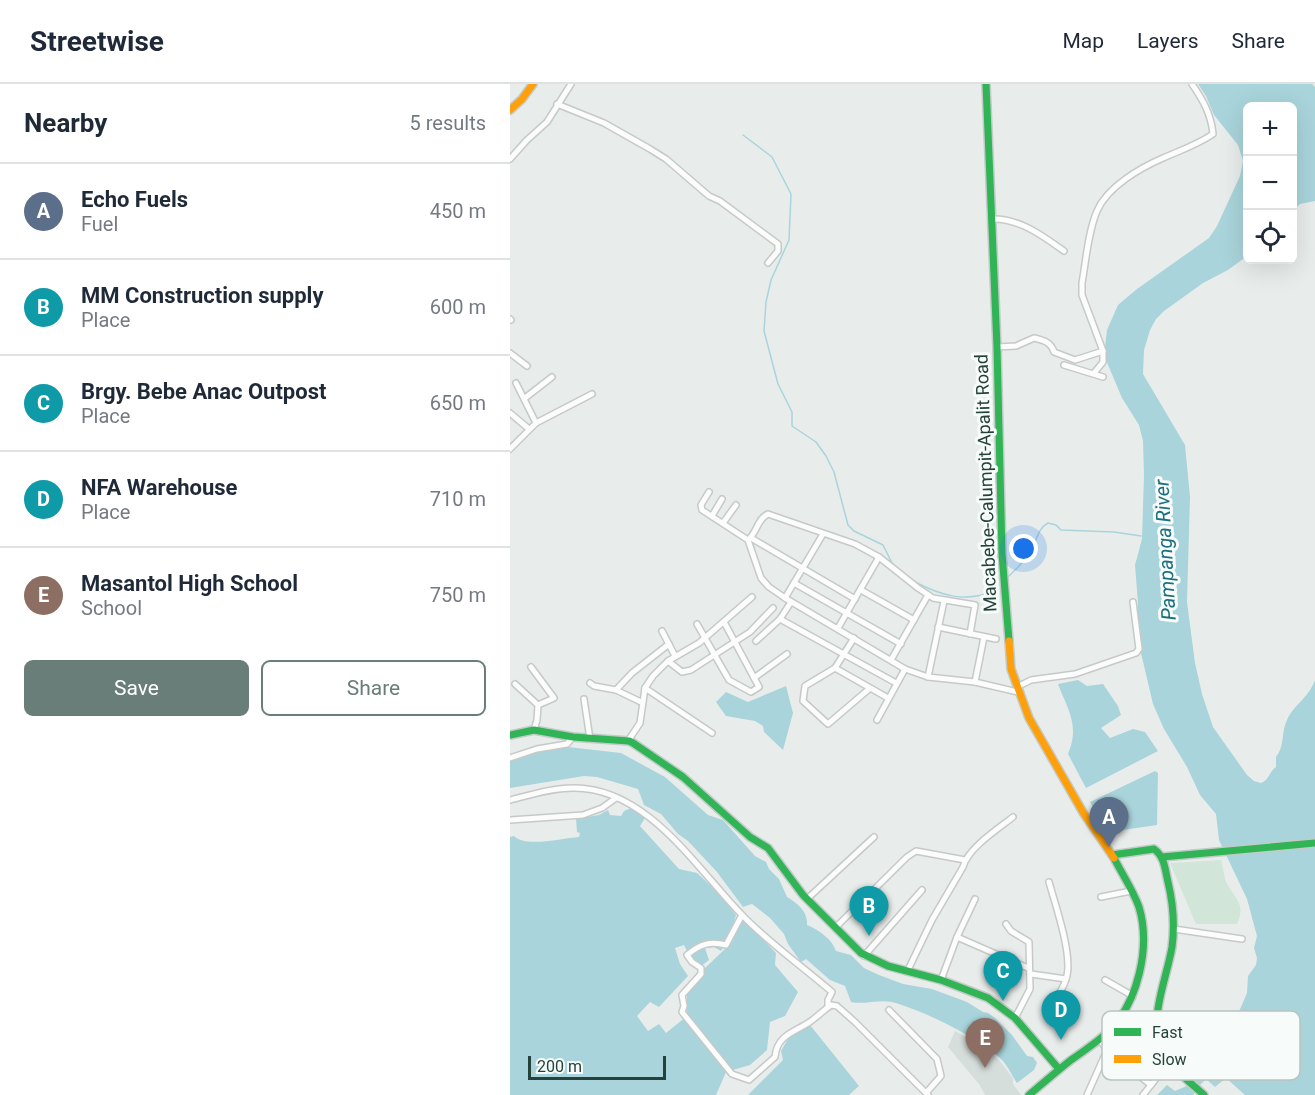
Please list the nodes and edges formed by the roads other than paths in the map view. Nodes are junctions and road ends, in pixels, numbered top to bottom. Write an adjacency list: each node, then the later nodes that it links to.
1 (533, 84): 6 (main road)
2 (571, 84): 5 (street)
3 (986, 84): 8 (main road, Macabebe-Calumpit-Apalit Road)
4 (1191, 84): 12 (street)
5 (557, 104): 7 (street); 10 (street)
6 (510, 110)
7 (510, 159)
8 (992, 219): 9 (street); 11 (main road, Macabebe-Calumpit-Apalit Road)
9 (1064, 251)
10 (768, 263)
11 (997, 346): 12 (street); 80 (main road, Macabebe-Calumpit-Apalit Road)
12 (1104, 351): 16 (street)
13 (510, 353): 15 (street)
14 (1064, 365): 16 (street)
15 (527, 366)
16 (1094, 373): 18 (street)
17 (552, 377): 21 (street)
18 (1103, 377)
19 (516, 383): 21 (street)
20 (592, 394): 23 (street)
21 (525, 398): 23 (street)
22 (510, 413): 24 (street)
23 (536, 423): 24 (street)
24 (529, 429): 25 (street)
25 (510, 449)
26 (708, 492): 29 (street)
27 (722, 499): 29 (street)
28 (736, 505): 30 (street)
29 (712, 516): 30 (street)
30 (723, 523): 32 (street)
31 (823, 534): 32 (street); 33 (street); 34 (street)
32 (749, 539): 34 (street); 39 (street)
33 (879, 557): 36 (street); 37 (street)
34 (802, 569): 35 (street); 40 (street)
35 (794, 584): 39 (street); 45 (street)
36 (861, 590): 40 (street); 47 (street)
37 (928, 596): 41 (street); 47 (street)
38 (752, 597): 48 (street)
39 (785, 598): 42 (street)
40 (855, 599): 45 (street)
41 (945, 601): 50 (street); 53 (street)
42 (791, 602): 46 (street); 51 (street)
43 (1133, 602): 80 (street)
44 (773, 608): 58 (street)
45 (847, 613): 51 (street); 61 (street)
46 (780, 619): 59 (street); 63 (street)
47 (914, 620): 61 (street)
48 (724, 622): 54 (street); 58 (street)
49 (697, 624): 54 (street)
50 (938, 627): 53 (street); 71 (street)
51 (838, 628): 56 (street)
52 (662, 631): 60 (street)
53 (970, 634): 55 (street)
54 (705, 637): 64 (street); 65 (street)
55 (984, 637): 57 (street); 74 (street)
56 (854, 638): 63 (street); 66 (street)
57 (996, 639)
58 (735, 642): 65 (street); 72 (street)
59 (756, 642)
60 (669, 644): 64 (street); 79 (street)
61 (901, 644): 66 (street)
62 (787, 654): 72 (street)
63 (844, 655): 69 (street); 75 (street)
64 (675, 656): 67 (street)
65 (715, 656): 67 (street); 72 (street)
66 (891, 660): 70 (street)
67 (668, 661): 77 (street)
68 (531, 667): 84 (street)
69 (835, 668): 78 (street); 78 (street)
70 (905, 669): 71 (street); 75 (street)
71 (928, 677): 74 (street)
72 (754, 678)
73 (590, 682): 79 (street)
74 (975, 682): 80 (street)
75 (896, 683): 81 (street)
76 (515, 684): 84 (street)
77 (645, 688): 83 (street); 87 (street)
78 (869, 689): 81 (street)
79 (616, 690): 83 (street)
80 (1018, 690): 99 (main road, Macabebe-Calumpit-Apalit Road)
81 (888, 698): 85 (street)
82 (584, 699): 90 (street)
83 (641, 702): 91 (street)
84 (538, 705): 86 (street)
85 (877, 720)
86 (534, 730): 88 (main road); 89 (main road)
87 (712, 733)
88 (510, 735)
89 (573, 738): 90 (main road); 92 (street)
90 (590, 739): 91 (main road)
91 (628, 741): 106 (main road)
92 (510, 758)
93 (616, 798): 94 (street); 96 (street); 108 (street)
94 (510, 800)
95 (1013, 817): 101 (street)
96 (510, 820)
97 (874, 837): 106 (street)
98 (1315, 843): 100 (main road)
99 (1112, 855): 100 (main road); 104 (main road, Macabebe-Calumpit-Apalit Road)
100 (1162, 857): 111 (main road)
101 (965, 860): 110 (street); 116 (street)
102 (1049, 882): 117 (street)
103 (922, 890): 114 (street)
104 (1131, 891): 105 (street); 120 (main road, Macabebe-Calumpit-Apalit Road)
105 (1101, 897)
106 (807, 899): 110 (main road)
107 (975, 899): 112 (street)
108 (742, 915): 121 (street); 121 (street)
109 (1006, 924): 115 (street)
110 (836, 927): 114 (main road)
111 (1174, 929): 113 (street); 124 (main road)
112 (957, 938): 115 (street); 118 (street)
113 (1242, 939)
114 (864, 956): 116 (main road)
115 (1030, 971): 117 (street); 126 (street)
116 (907, 972): 118 (main road)
117 (1066, 979): 125 (street)
118 (941, 980): 126 (main road)
119 (1105, 980): 120 (street)
120 (1133, 996): 123 (main road, Macabebe-Calumpit-Apalit Road)
121 (828, 1007): 136 (street)
122 (889, 1010): 136 (street)
123 (1124, 1011)
124 (1160, 1011)
125 (1048, 1012)
126 (1015, 1018): 131 (main road)
127 (1102, 1036): 128 (main road, Macabebe-Calumpit-Apalit Road)
128 (1099, 1039): 129 (street); 131 (main road, Macabebe-Calumpit-Apalit Road)
129 (1102, 1043)
130 (1102, 1061): 139 (street)
131 (1056, 1072): 138 (main road, Macabebe-Calumpit-Apalit Road)
132 (1144, 1080): 135 (street)
133 (1154, 1080): 135 (street)
134 (1188, 1080): 137 (main road)
135 (1150, 1085): 140 (street)
136 (927, 1094)
137 (1203, 1094)
138 (1029, 1095)
139 (1087, 1095)
140 (1143, 1095)

